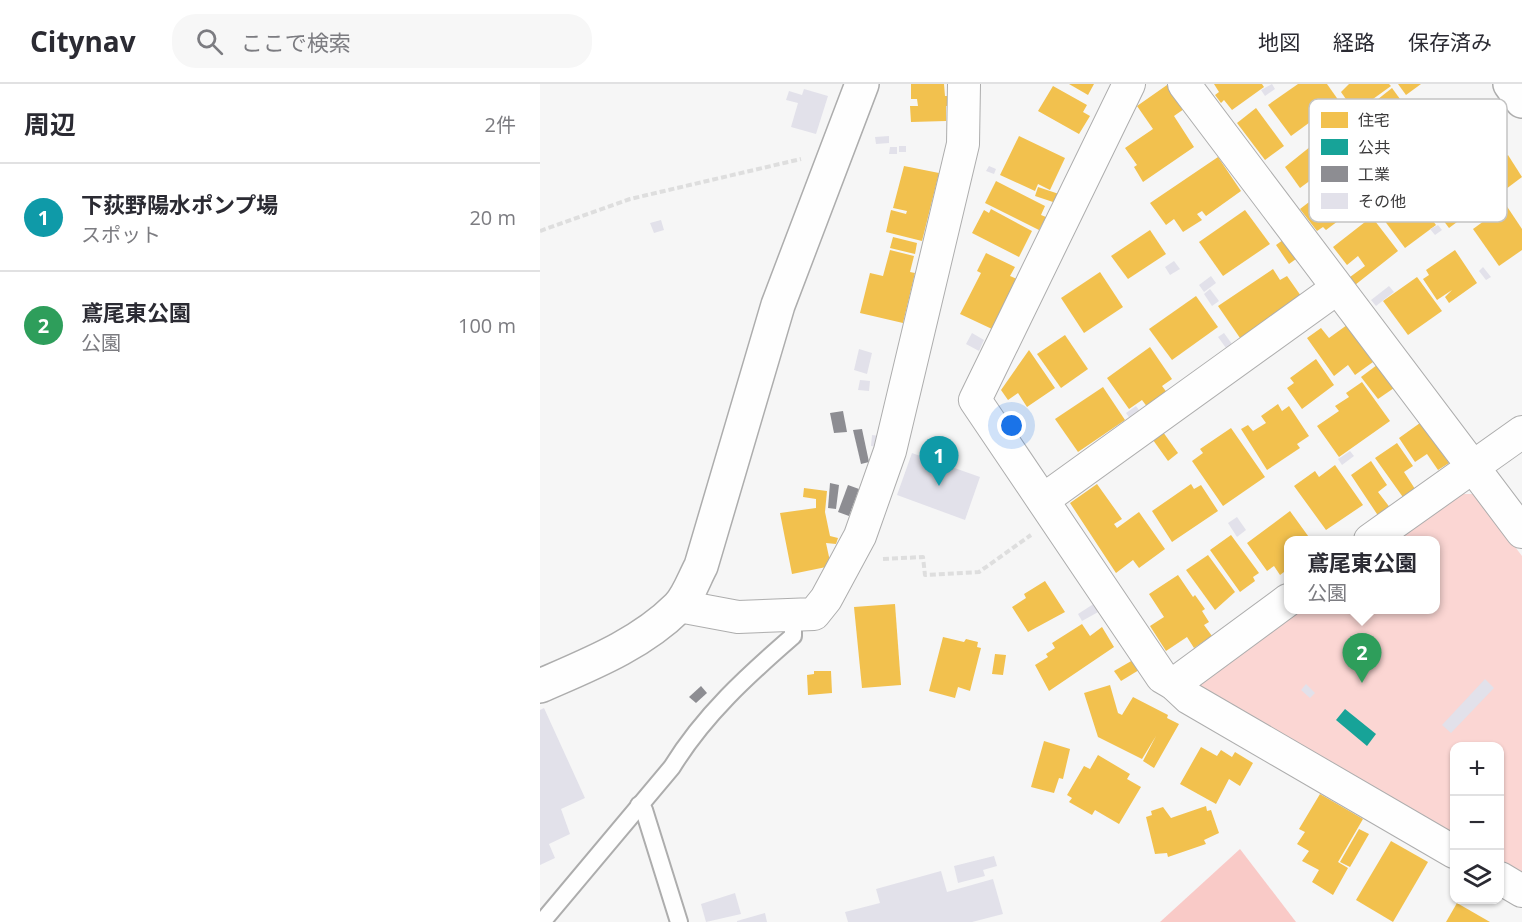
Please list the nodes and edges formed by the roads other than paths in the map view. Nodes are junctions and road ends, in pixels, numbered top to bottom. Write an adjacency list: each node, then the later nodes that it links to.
1 (964, 84): 15 (street)
2 (1129, 84): 10 (street)
3 (1184, 84): 7 (street)
4 (1509, 84): 6 (street)
5 (858, 88): 14 (street)
6 (1522, 101)
7 (1336, 289): 9 (street); 10 (street)
8 (1522, 432): 9 (street)
9 (1472, 466): 11 (street); 12 (street)
10 (1043, 500): 16 (street)
11 (1522, 532)
12 (1376, 536)
13 (1284, 603): 16 (street)
14 (679, 606): 15 (street); 17 (street)
15 (793, 616): 18 (lane)
16 (1174, 684): 19 (street)
17 (540, 686)
18 (639, 805): 22 (lane); 23 (lane)
19 (1452, 850)
20 (1504, 880): 21 (street)
21 (1522, 891)
22 (543, 922)
23 (679, 922)

